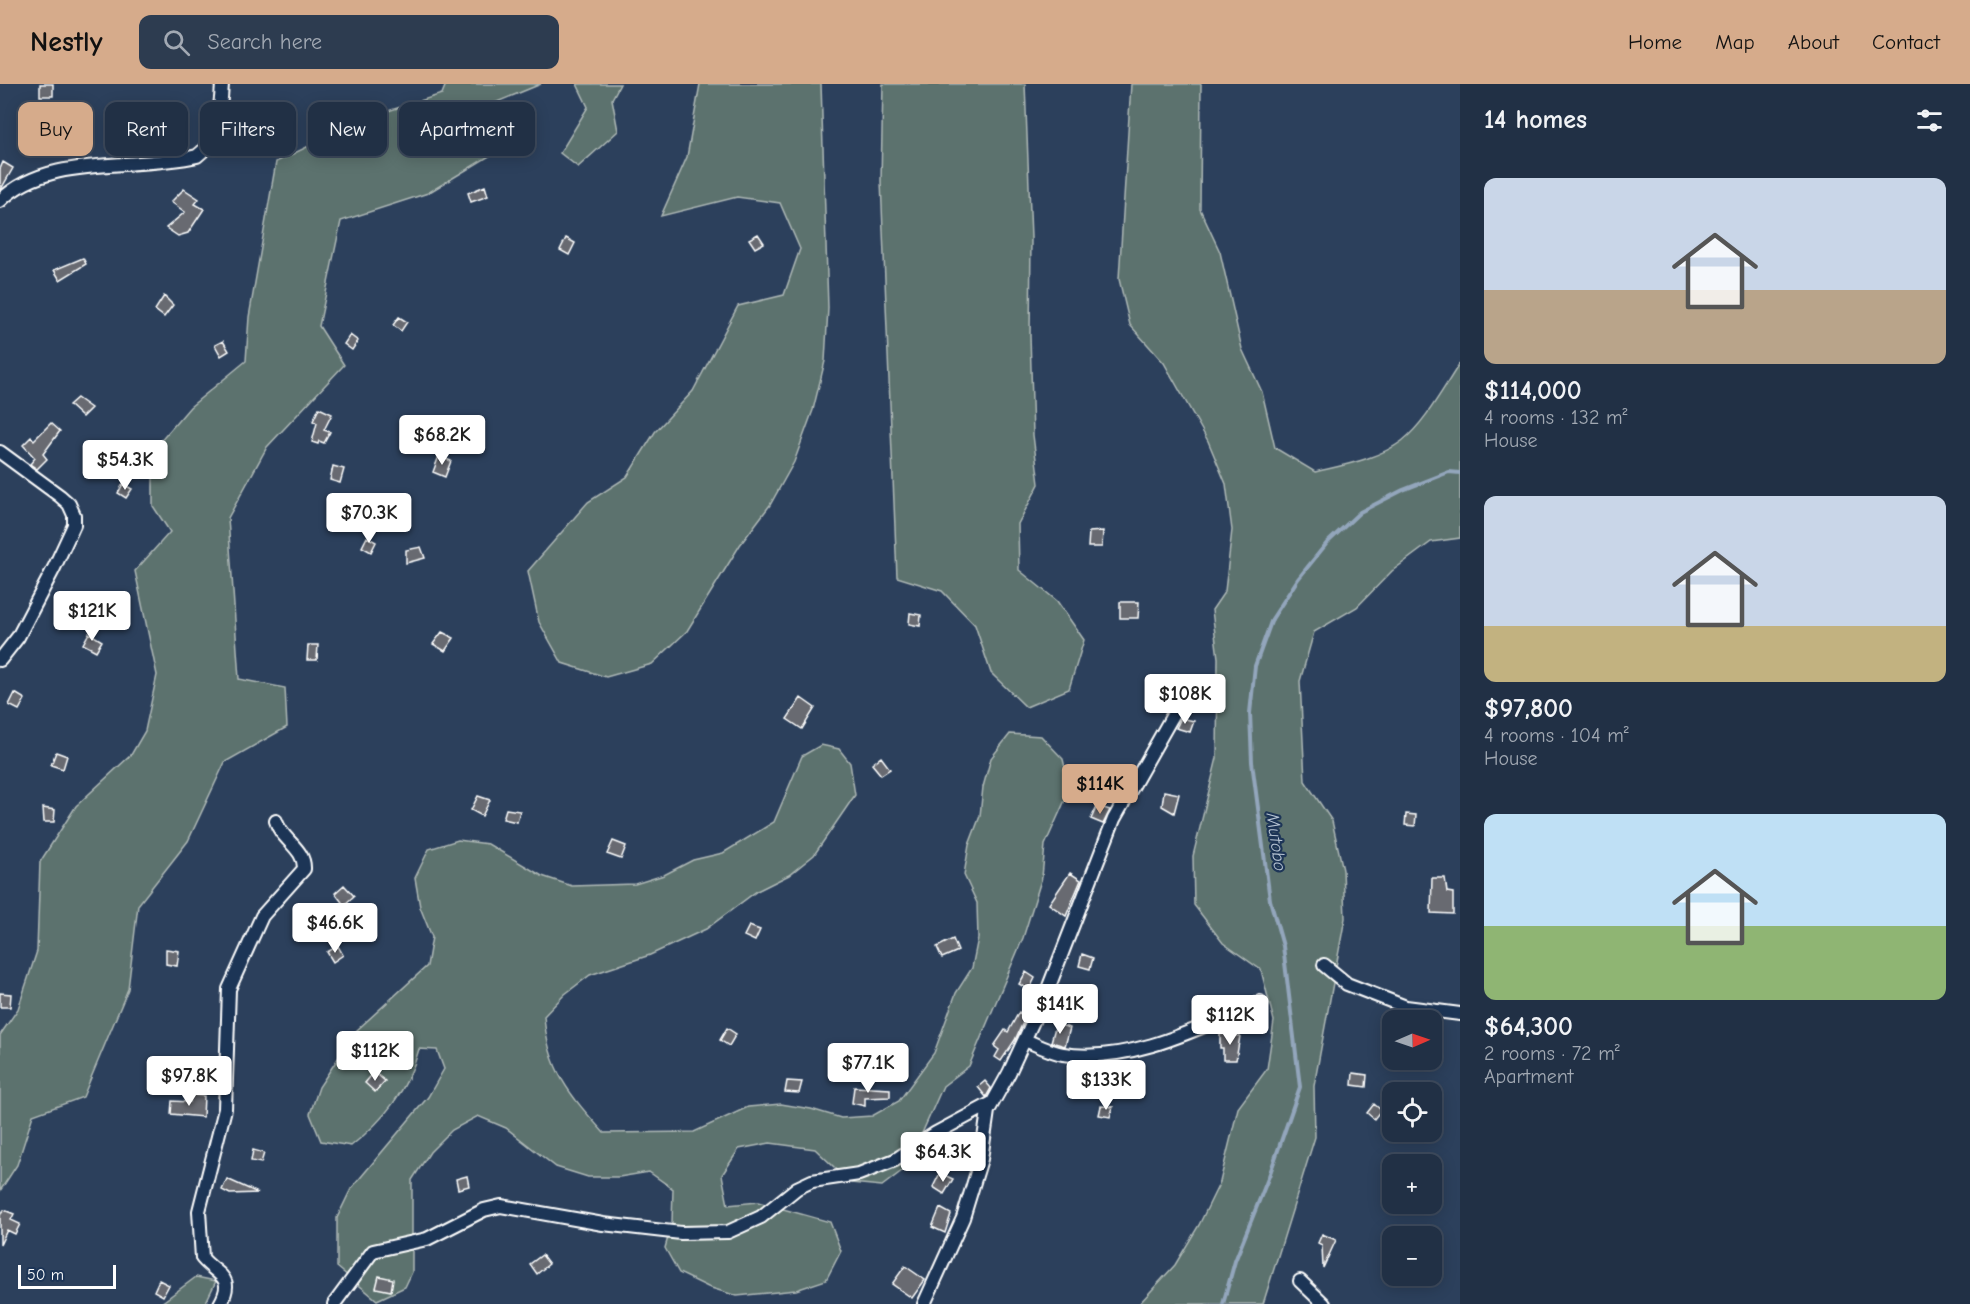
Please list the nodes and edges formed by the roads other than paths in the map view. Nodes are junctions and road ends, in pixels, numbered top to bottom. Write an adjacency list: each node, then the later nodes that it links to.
1 (222, 84): 2 (street)
2 (0, 201)
3 (0, 452): 4 (street)
4 (0, 660)
5 (1186, 692): 10 (street)
6 (276, 821): 13 (street)
7 (1324, 965): 9 (street)
8 (1260, 1002): 10 (street)
9 (1460, 1014)
10 (1025, 1040): 11 (street)
11 (992, 1103): 14 (street); 15 (street)
12 (1300, 1281): 16 (street)
13 (220, 1304)
14 (334, 1304)
15 (924, 1304)
16 (1324, 1304)

